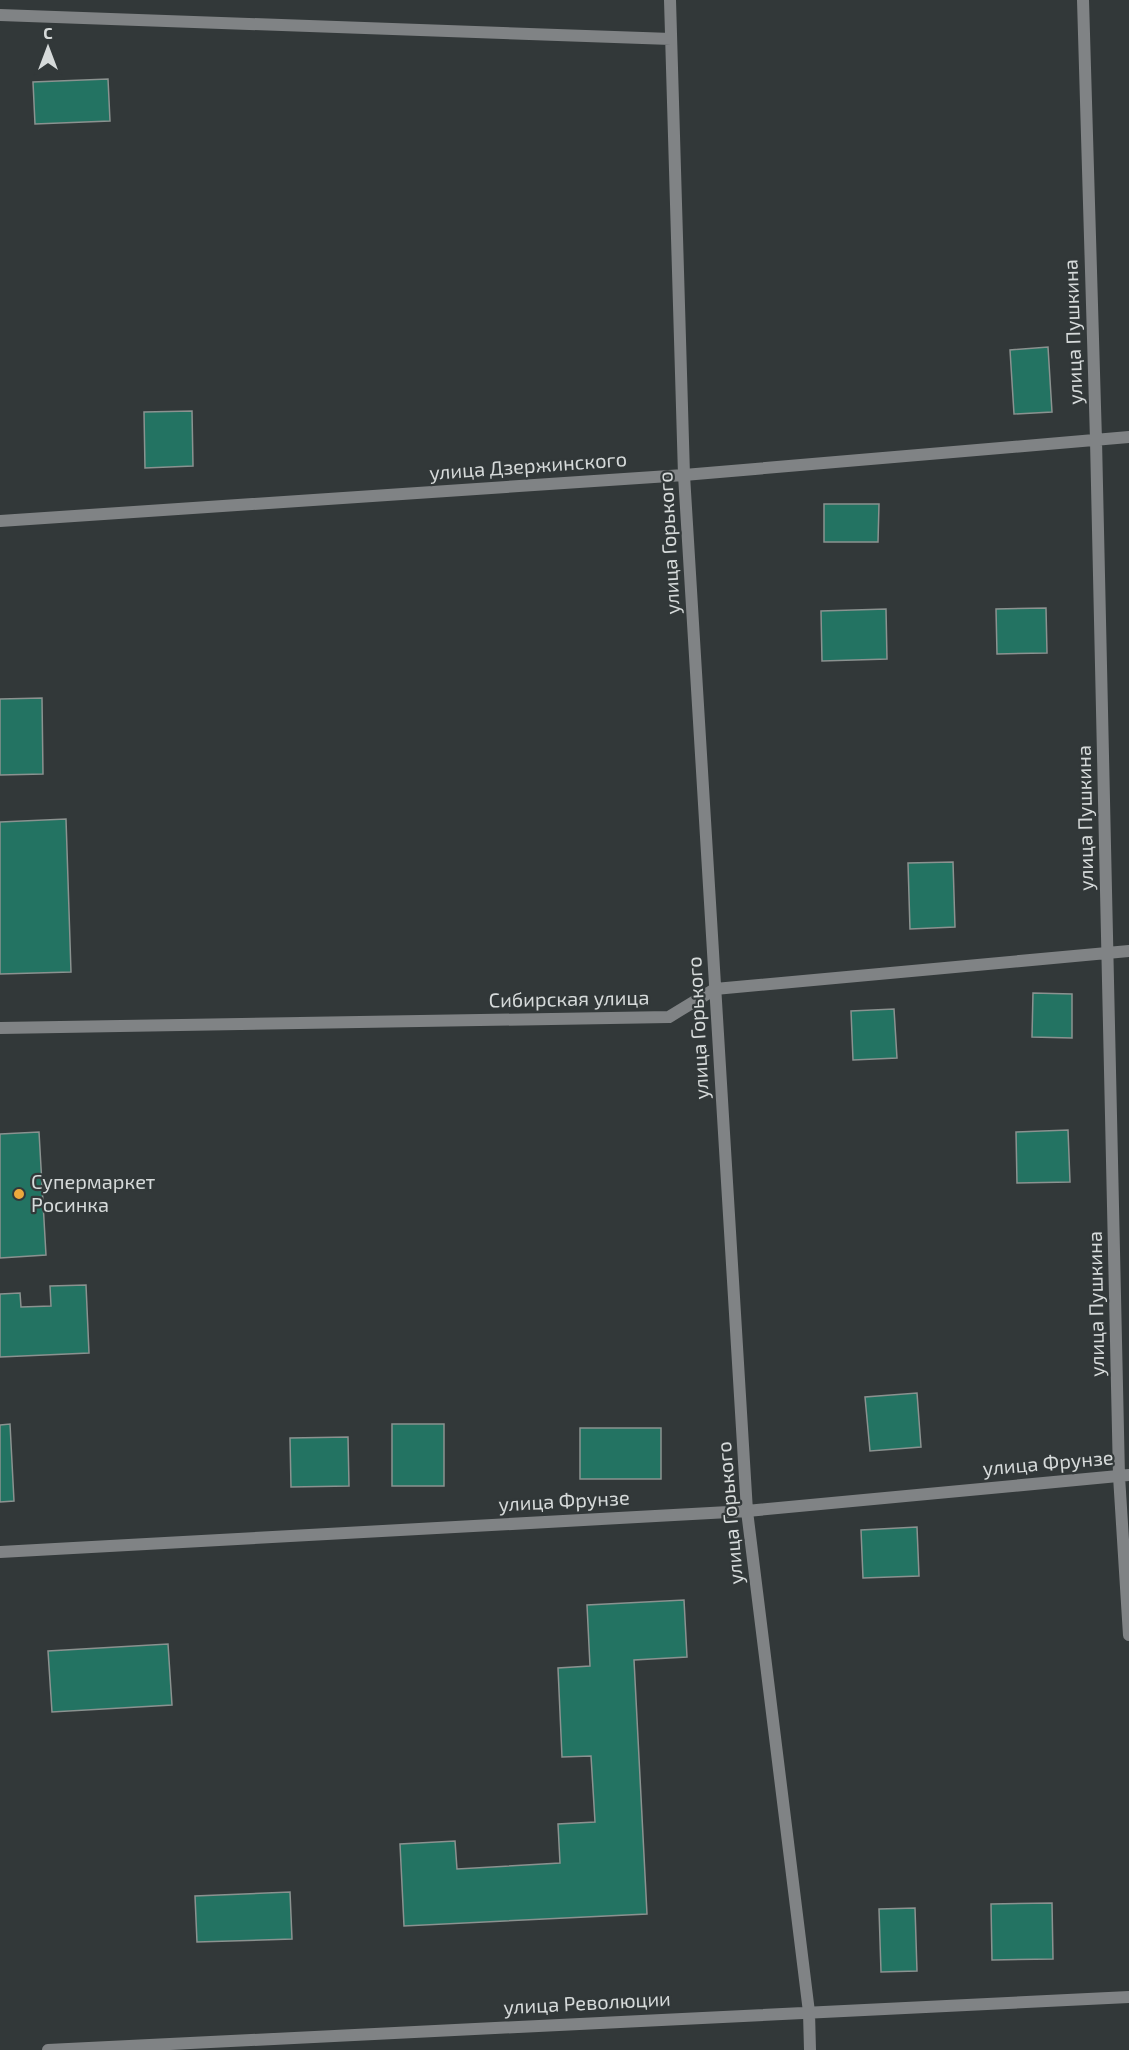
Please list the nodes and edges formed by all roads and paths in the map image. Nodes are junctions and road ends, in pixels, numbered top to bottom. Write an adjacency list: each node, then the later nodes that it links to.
1 (670, 0): 4 (street, улица Горького)
2 (1083, 0): 6 (street, улица Пушкина)
3 (0, 15): 4 (street)
4 (671, 39): 7 (street, улица Горького)
5 (1129, 437): 6 (street, улица Дзержинского)
6 (1096, 440): 7 (street, улица Дзержинского); 10 (street, улица Пушкина)
7 (684, 476): 8 (street, улица Дзержинского); 11 (street, улица Горького)
8 (0, 521)
9 (1129, 951): 10 (street, Сибирская улица)
10 (1107, 952): 11 (street, Сибирская улица); 13 (street, улица Пушкина)
11 (715, 989): 12 (street, Сибирская улица); 14 (street, улица Горького)
12 (0, 1028)
13 (1124, 1475): 14 (street, улица Фрунзе); 16 (street, улица Пушкина)
14 (747, 1511): 15 (street, улица Фрунзе); 18 (street, улица Горького)
15 (0, 1552)
16 (1129, 1635)
17 (1129, 1997): 18 (street, улица Революции)
18 (809, 2012): 19 (street, улица Революции); 20 (street, улица Горького)
19 (48, 2050)
20 (810, 2050)

